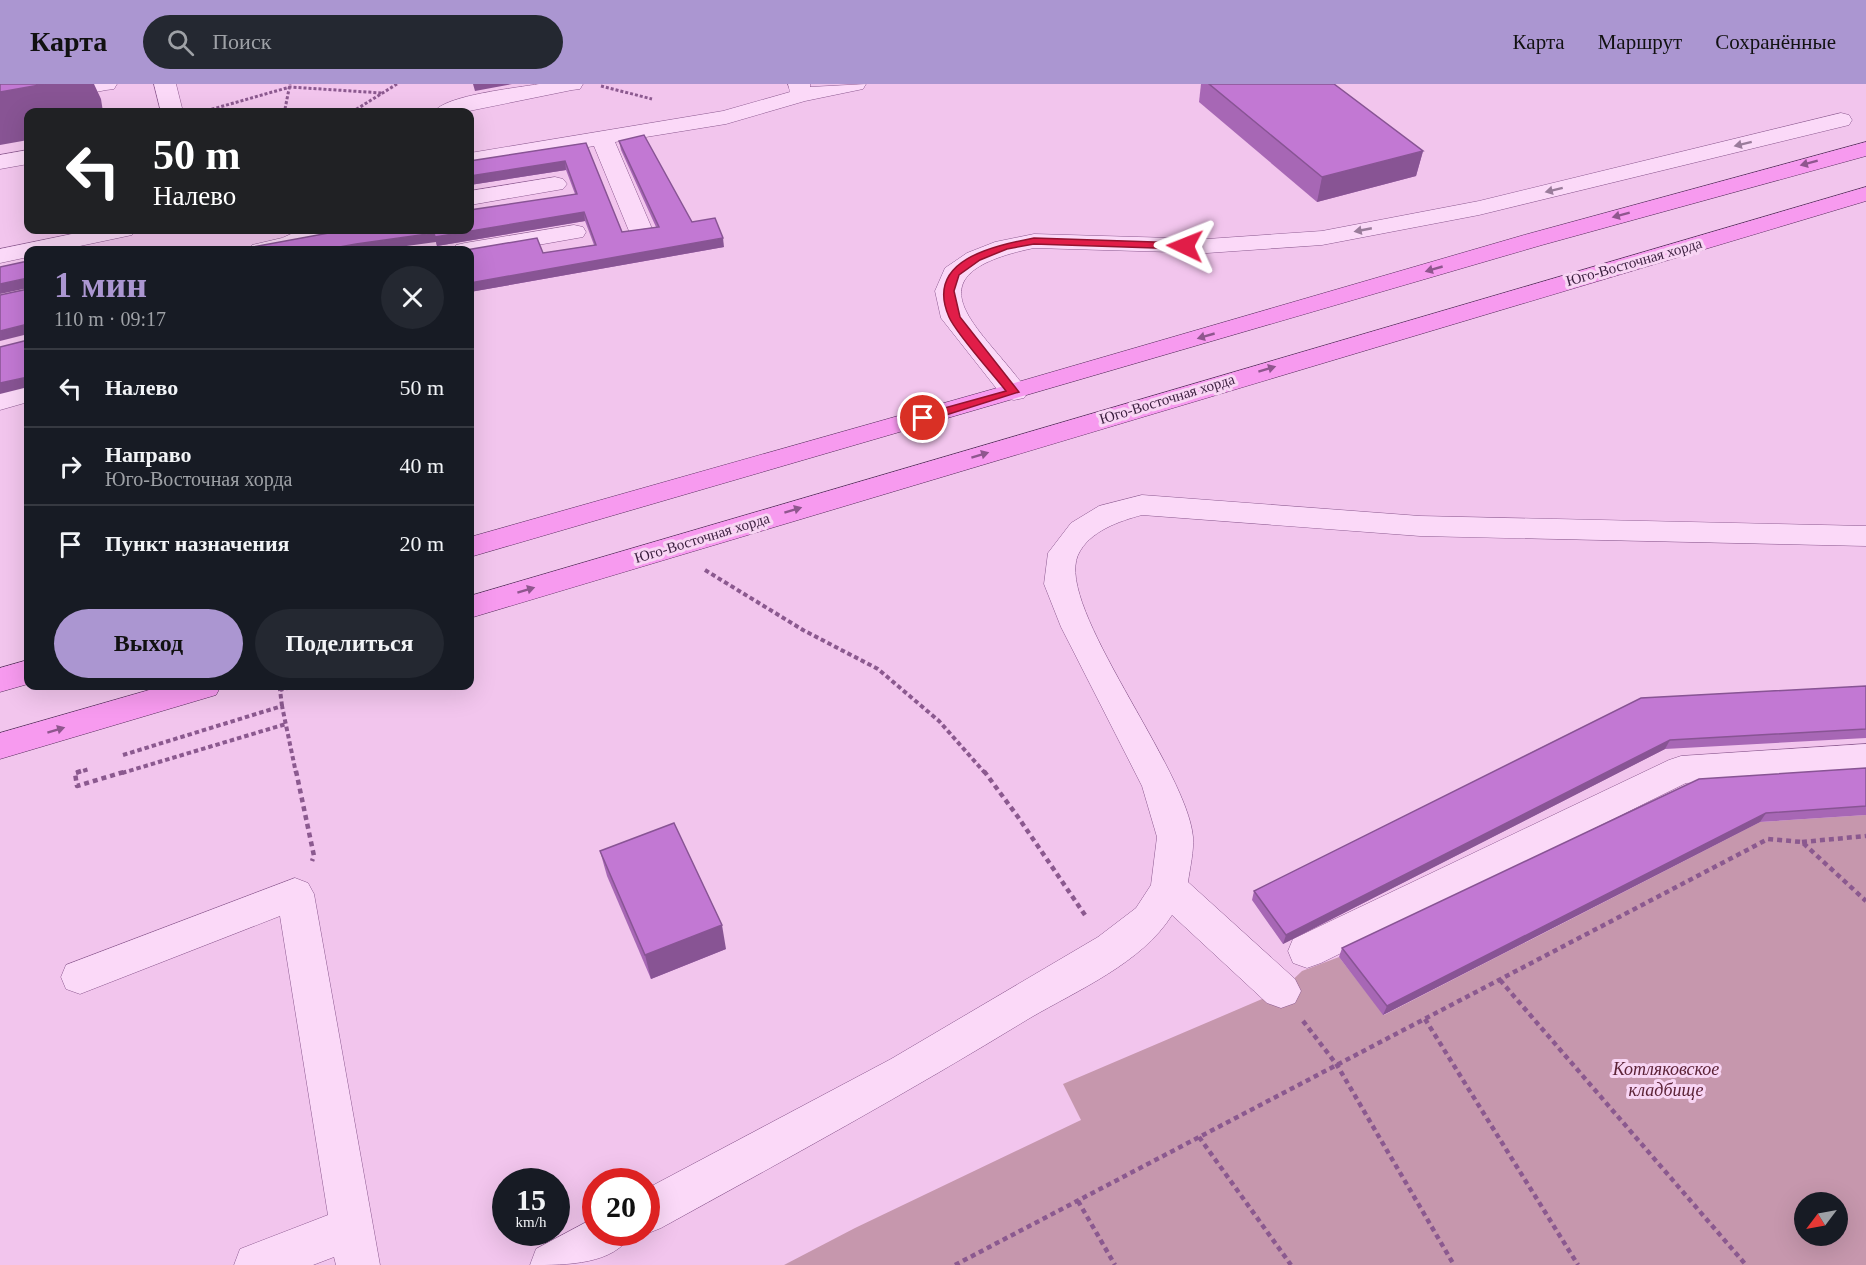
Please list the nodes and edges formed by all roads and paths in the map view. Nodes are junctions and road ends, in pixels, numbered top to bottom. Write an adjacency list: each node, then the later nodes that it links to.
1 (106, 84): 10 (street)
2 (165, 84): 11 (street)
3 (397, 84): 9 (path)
4 (453, 84): 15 (street)
5 (572, 84): 16 (street)
6 (855, 84): 8 (street)
7 (290, 85): 9 (path); 12 (path); 13 (path)
8 (800, 90): 18 (street)
9 (382, 93): 14 (path)
10 (0, 104)
11 (171, 108)
12 (215, 108)
13 (285, 108)
14 (358, 108)
15 (455, 108)
16 (460, 108)
17 (1841, 120): 37 (street, one-way to 37)
18 (600, 137): 21 (street); 26 (street)
19 (1866, 149): 37 (main road, one-way to 37)
20 (24, 158): 22 (street)
21 (474, 159)
22 (0, 162)
23 (555, 183): 25 (street)
24 (1866, 194): 43 (main road, Юго-Восточная хорда, one-way to 24)
25 (474, 197)
26 (641, 231)
27 (574, 232): 34 (street)
28 (104, 234): 30 (street)
29 (311, 234): 33 (street)
30 (99, 235): 31 (street); 32 (street)
31 (47, 246)
32 (127, 246)
33 (278, 246)
34 (474, 249)
35 (24, 251): 36 (street)
36 (0, 256)
37 (1014, 392): 41 (main road)
38 (24, 395): 39 (street)
39 (0, 401)
40 (1858, 532): 56 (street)
41 (474, 546)
42 (697, 566): 59 (path)
43 (474, 606)
44 (24, 673): 45 (main road)
45 (0, 680)
46 (190, 690): 50 (main road, one-way to 46)
47 (280, 690): 48 (path)
48 (282, 706): 49 (path); 51 (path)
49 (286, 724): 53 (path); 57 (path)
50 (0, 746)
51 (123, 755)
52 (1866, 758): 60 (street)
53 (89, 768)
54 (1866, 836): 55 (path)
55 (1802, 842): 58 (path); 62 (path)
56 (1169, 888): 63 (street); 68 (street)
57 (295, 894): 61 (street); 70 (street)
58 (1866, 901)
59 (1087, 919)
60 (1307, 951)
61 (80, 977)
62 (1499, 980): 64 (path); 78 (path)
63 (1281, 992): 65 (path)
64 (1425, 1019): 65 (path); 77 (path)
65 (1337, 1065): 66 (path); 76 (path)
66 (1199, 1137): 67 (path); 75 (path)
67 (1078, 1201): 73 (path); 74 (path)
68 (660, 1205)
69 (586, 1246): 72 (street)
70 (355, 1247): 71 (street)
71 (256, 1265)
72 (552, 1265)
73 (955, 1265)
74 (1115, 1265)
75 (1291, 1265)
76 (1454, 1265)
77 (1578, 1265)
78 (1746, 1265)

